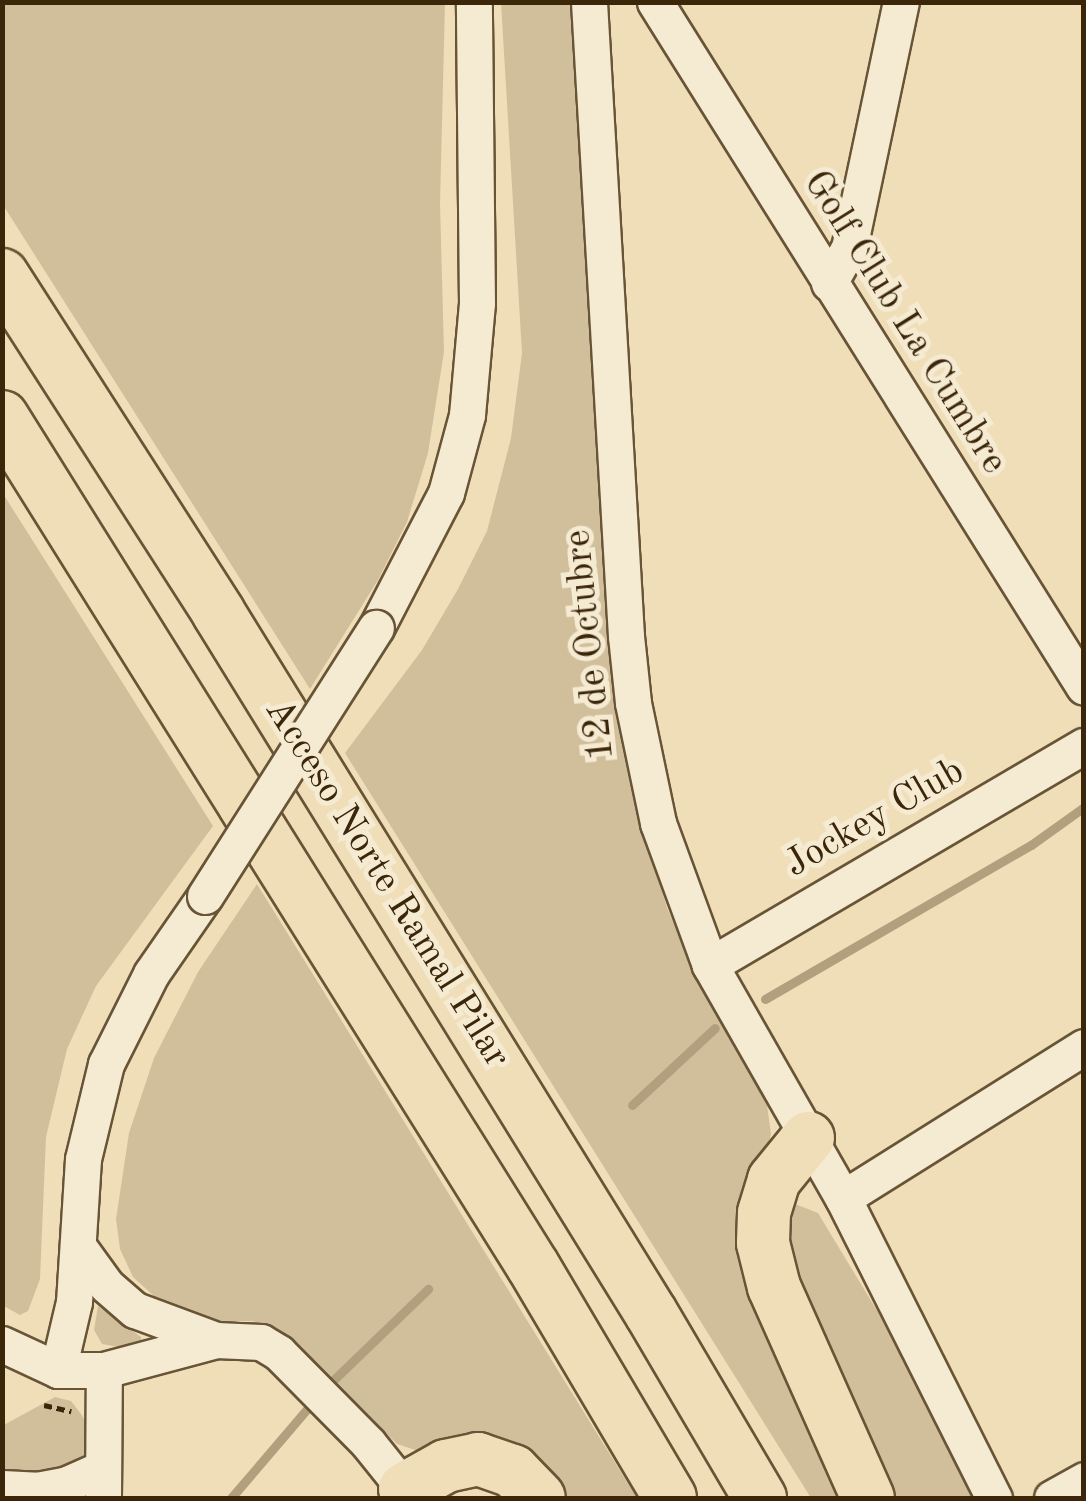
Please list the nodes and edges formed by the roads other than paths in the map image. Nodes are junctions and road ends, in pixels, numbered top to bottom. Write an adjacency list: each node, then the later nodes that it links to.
1 (474, 2): 14 (street, bridge)
2 (589, 2): 10 (street, 12 de Octubre)
3 (655, 2): 6 (street, Golf Club La Cumbre)
4 (901, 2): 6 (street)
5 (2, 275): 26 (highway, Acceso Norte Ramal Pilar)
6 (829, 283): 8 (street, Golf Club La Cumbre)
7 (2, 417): 25 (highway, Acceso Norte Ramal Pilar)
8 (1084, 687)
9 (1084, 746): 10 (street, Jockey Club)
10 (710, 966): 12 (street, 12 de Octubre)
11 (1084, 1047): 13 (street)
12 (808, 1138): 13 (street, 12 de Octubre); 27 (highway)
13 (843, 1198): 28 (street, 12 de Octubre)
14 (78, 1246): 15 (street); 17 (street)
15 (216, 1340): 18 (street); 22 (street)
16 (2, 1344): 17 (street)
17 (58, 1370): 18 (street)
18 (104, 1370): 20 (street)
19 (1084, 1480): 29 (street)
20 (103, 1484): 21 (street)
21 (2, 1491): 23 (street)
22 (408, 1494): 24 (highway)
23 (10, 1498)
24 (539, 1498)
25 (670, 1498)
26 (760, 1498)
27 (868, 1498)
28 (994, 1498)
29 (1052, 1498)

